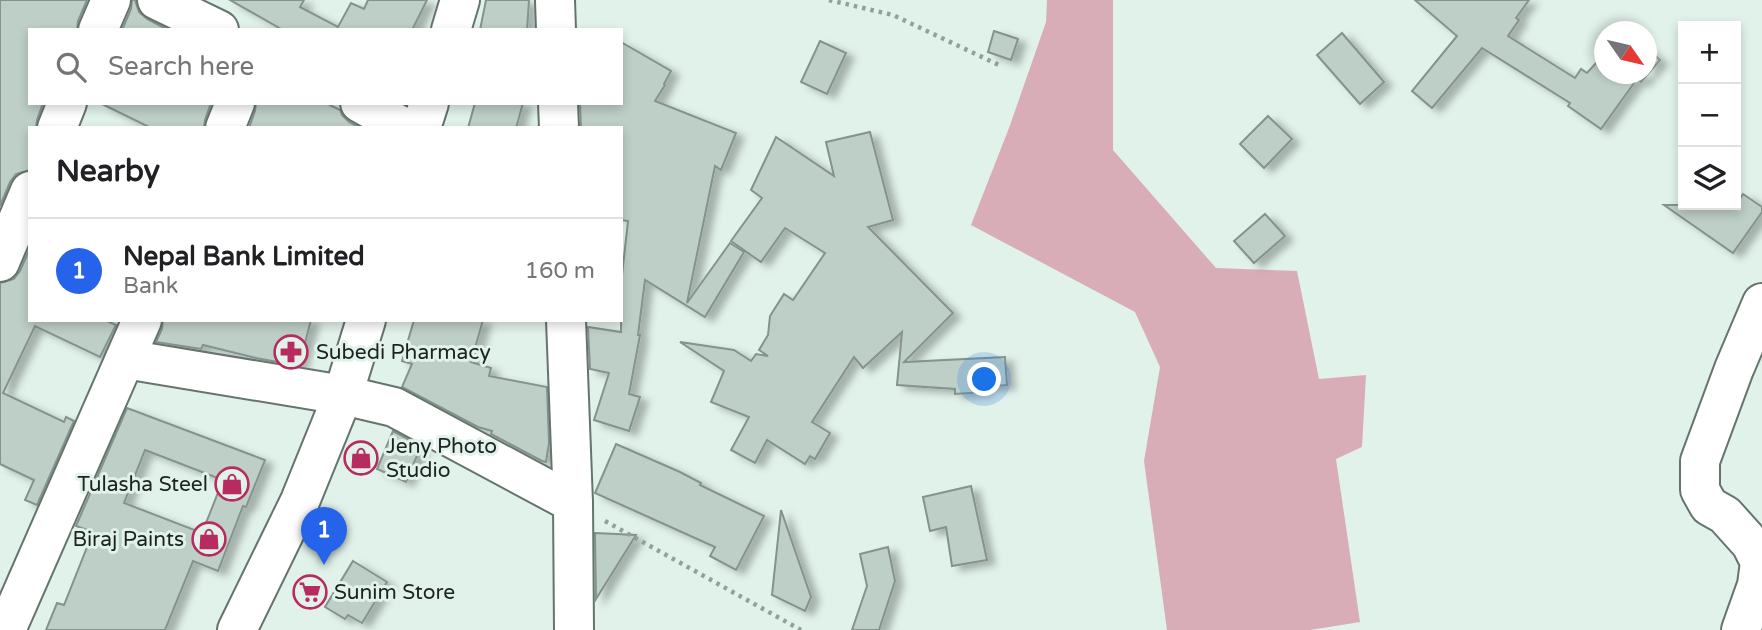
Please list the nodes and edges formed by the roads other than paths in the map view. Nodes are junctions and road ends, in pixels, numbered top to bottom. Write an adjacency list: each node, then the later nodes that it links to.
1 (111, 0): 5 (street)
2 (157, 0): 6 (street)
3 (460, 0): 7 (street)
4 (555, 0): 8 (street)
5 (99, 28)
6 (215, 28)
7 (452, 28)
8 (556, 28)
9 (66, 105): 14 (street)
10 (234, 105): 15 (street)
11 (364, 105): 16 (street)
12 (428, 105): 17 (street)
13 (558, 105): 18 (street)
14 (58, 126)
15 (226, 126)
16 (401, 126)
17 (422, 126)
18 (559, 126)
19 (28, 196): 20 (street)
20 (0, 262)
21 (1762, 303): 32 (street)
22 (141, 322): 25 (street)
23 (365, 322): 26 (street)
24 (566, 322): 27 (street)
25 (125, 359): 26 (street); 28 (street)
26 (343, 395): 27 (street); 30 (street)
27 (573, 503): 31 (street)
28 (11, 587): 29 (street)
29 (6, 630)
30 (237, 630)
31 (574, 630)
32 (1741, 630)

